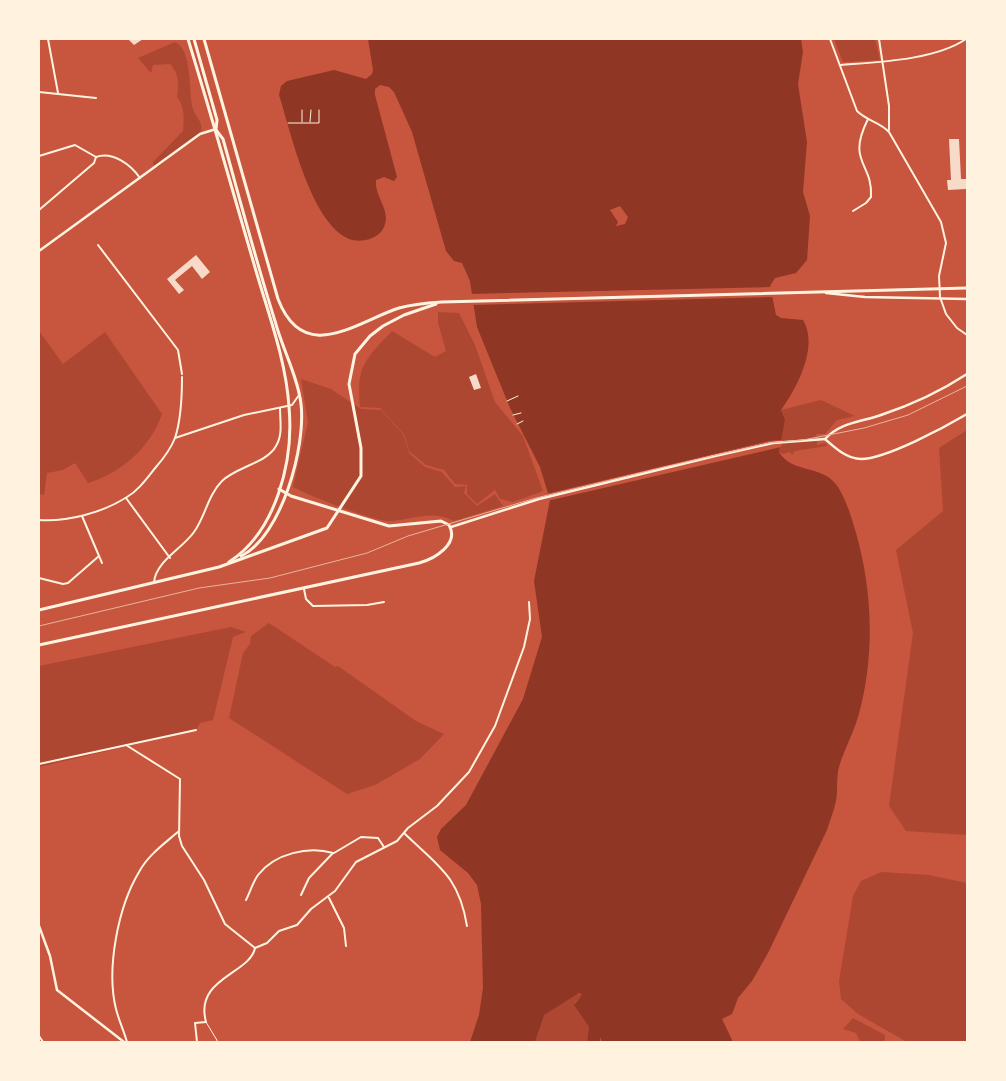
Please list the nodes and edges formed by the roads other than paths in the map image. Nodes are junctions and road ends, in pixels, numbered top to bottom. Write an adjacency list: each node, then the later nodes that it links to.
1 (48, 39): 11 (street)
2 (188, 39): 14 (main road)
3 (194, 39): 14 (main road)
4 (204, 39): 26 (main road)
5 (830, 39): 9 (street)
6 (878, 39): 8 (street)
7 (966, 39): 8 (street)
8 (883, 62): 9 (street); 15 (street)
9 (841, 65): 13 (street)
10 (39, 92): 11 (street)
11 (58, 93): 12 (street)
12 (96, 98)
13 (868, 119): 15 (street); 20 (street)
14 (216, 129): 18 (main road); 29 (main road); 30 (main road)
15 (889, 132): 27 (street)
16 (39, 156): 17 (street)
17 (96, 157): 18 (street); 19 (street)
18 (140, 178): 22 (main road)
19 (39, 210)
20 (853, 211)
21 (98, 244): 33 (street)
22 (39, 251)
23 (967, 288): 24 (main road)
24 (815, 292): 25 (main road); 26 (main road)
25 (965, 299)
26 (442, 302): 45 (main road)
27 (967, 335)
28 (967, 374): 34 (main road)
29 (299, 394): 30 (street); 36 (main road)
30 (289, 406): 31 (street); 35 (main road)
31 (280, 408): 33 (street); 42 (street)
32 (967, 414): 34 (main road)
33 (175, 438): 37 (street)
34 (825, 439): 40 (main road)
35 (279, 489): 36 (main road); 43 (main road)
36 (285, 494): 40 (main road); 43 (main road)
37 (126, 498): 38 (street); 42 (street)
38 (82, 516): 39 (street); 41 (street)
39 (39, 520)
40 (453, 526): 48 (main road)
41 (99, 556): 44 (street); 46 (street)
42 (170, 558): 47 (street)
43 (234, 559): 45 (main road)
44 (102, 562)
45 (219, 567): 47 (main road)
46 (39, 578)
47 (154, 582): 51 (main road)
48 (304, 589): 49 (street); 52 (main road)
49 (384, 602)
50 (529, 602): 57 (street)
51 (39, 610)
52 (39, 645)
53 (196, 730): 54 (street)
54 (126, 745): 55 (street); 56 (street)
55 (39, 764)
56 (179, 831): 66 (street); 70 (street)
57 (404, 833): 58 (street); 64 (street)
58 (384, 847): 59 (street); 61 (street)
59 (334, 854): 60 (street); 62 (street)
60 (301, 895)
61 (329, 898): 65 (street); 66 (street)
62 (246, 900)
63 (39, 926): 70 (main road)
64 (467, 926)
65 (346, 946)
66 (255, 948): 67 (street)
67 (206, 1022): 71 (street); 72 (lane)
68 (39, 1036): 69 (street)
69 (43, 1042)
70 (126, 1042)
71 (197, 1042)
72 (218, 1042)

